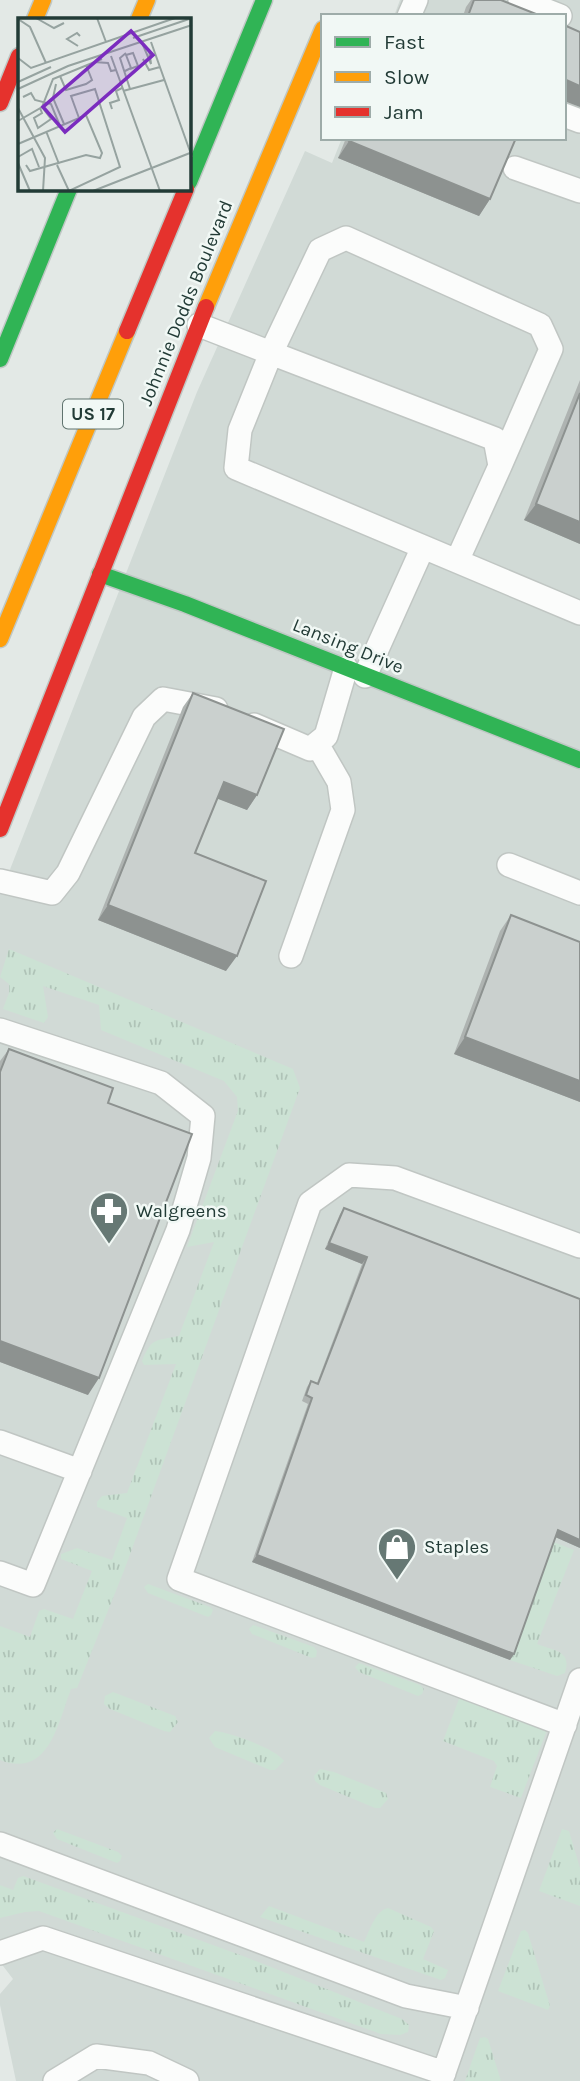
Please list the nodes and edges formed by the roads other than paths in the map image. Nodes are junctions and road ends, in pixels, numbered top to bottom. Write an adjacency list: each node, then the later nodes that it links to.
1 (43, 0): 6 (main road)
2 (147, 0): 7 (main road)
3 (264, 0): 12 (main road)
4 (520, 0): 5 (lane)
5 (555, 14)
6 (35, 18)
7 (139, 18)
8 (321, 34): 16 (main road, Johnnie Dodds Boulevard)
9 (18, 59): 10 (main road)
10 (0, 103)
11 (516, 168): 15 (lane)
12 (191, 177)
13 (68, 191): 18 (main road)
14 (185, 191): 24 (main road, US 17)
15 (580, 191)
16 (199, 325): 17 (lane); 22 (main road, Johnnie Dodds Boulevard)
17 (271, 354): 19 (lane); 19 (lane); 20 (lane)
18 (0, 359)
19 (500, 466): 21 (lane)
20 (423, 547): 21 (lane); 25 (lane)
21 (457, 561): 23 (lane)
22 (100, 574): 25 (main road, Lansing Drive); 28 (main road, Johnnie Dodds Boulevard)
23 (580, 613)
24 (0, 639)
25 (356, 672): 26 (lane); 27 (main road, Lansing Drive)
26 (317, 744): 30 (lane); 32 (lane)
27 (580, 760)
28 (0, 829)
29 (509, 865): 31 (lane)
30 (0, 881)
31 (580, 892)
32 (291, 956)
33 (0, 1030): 36 (lane)
34 (580, 1246): 39 (lane)
35 (0, 1442): 36 (lane)
36 (80, 1471): 37 (lane)
37 (0, 1573)
38 (580, 1680): 39 (lane)
39 (565, 1725): 42 (lane)
40 (0, 1844): 42 (lane)
41 (0, 1953): 43 (lane)
42 (467, 2008): 43 (lane)
43 (443, 2077)
44 (55, 2081): 45 (lane)
45 (187, 2081)

